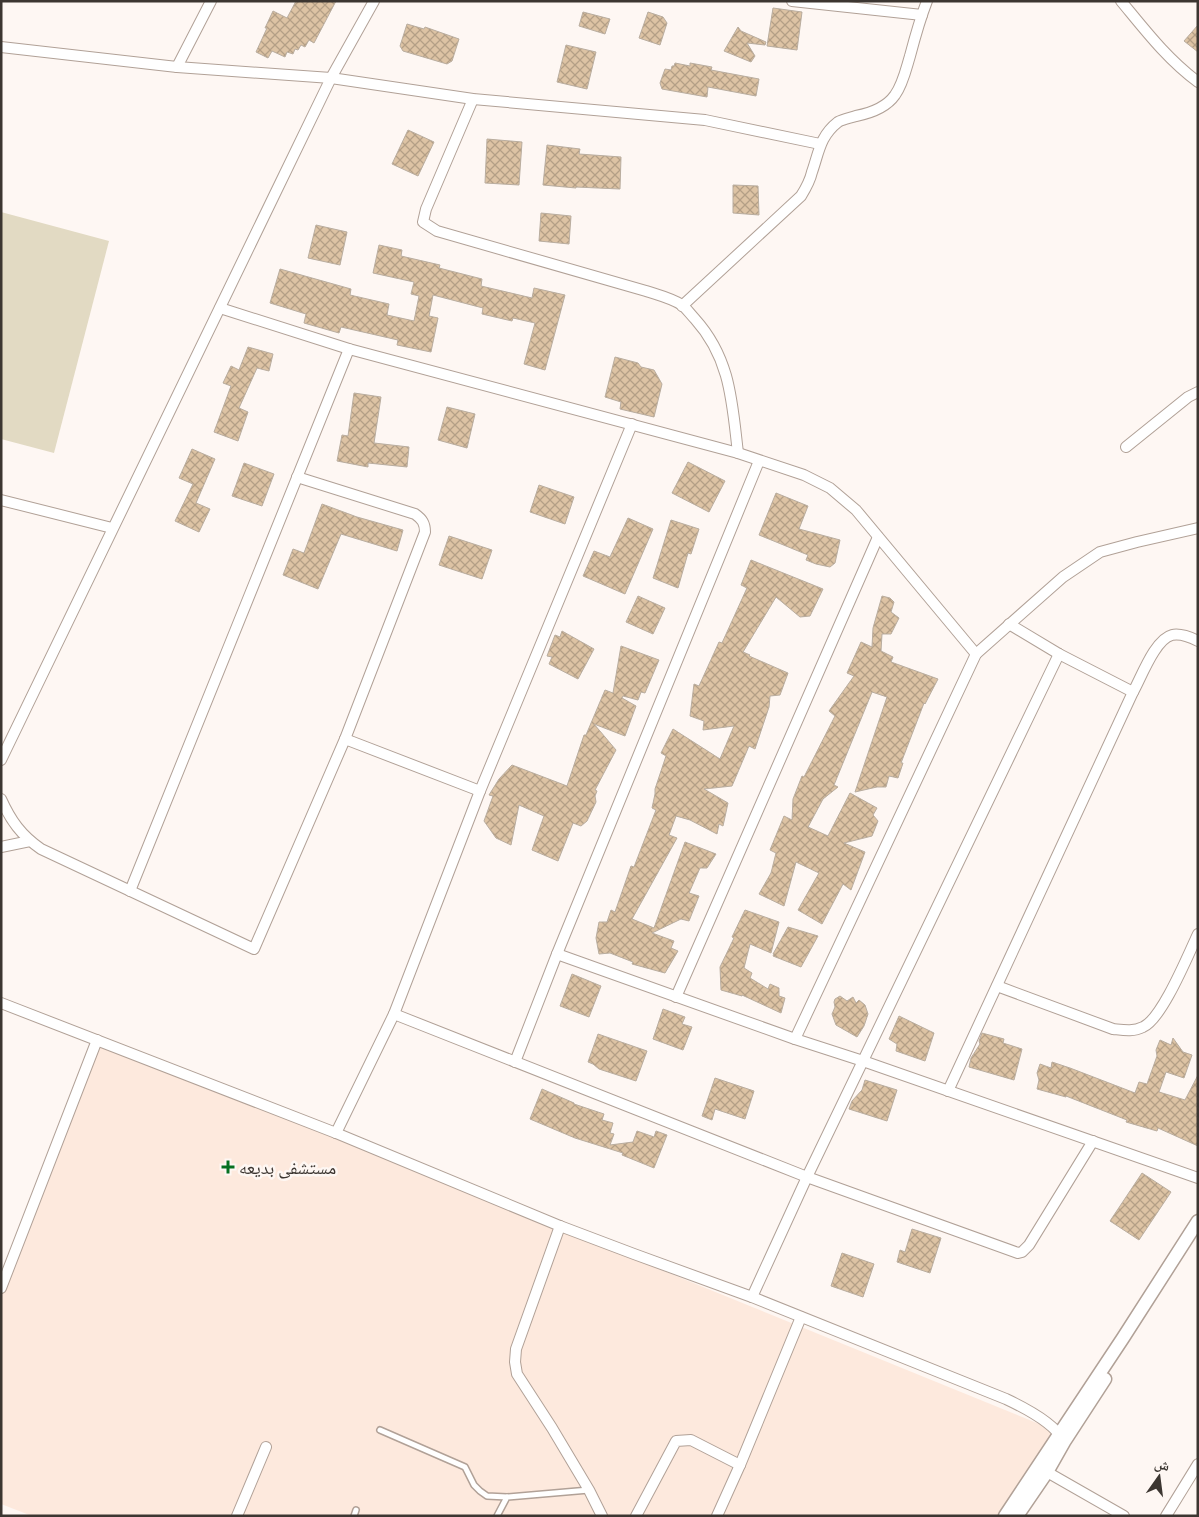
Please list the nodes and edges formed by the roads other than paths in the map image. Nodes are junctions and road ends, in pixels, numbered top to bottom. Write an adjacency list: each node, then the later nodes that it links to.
1 (211, 1): 8 (street)
2 (374, 1): 9 (street)
3 (792, 1): 6 (street)
4 (927, 1): 6 (street)
5 (1121, 1): 10 (street)
6 (922, 15): 12 (street)
7 (1, 47): 8 (street)
8 (177, 67): 9 (street)
9 (331, 78): 11 (street); 14 (street)
10 (1198, 82)
11 (473, 99): 12 (street); 13 (street)
12 (820, 144): 13 (street)
13 (682, 306): 19 (street)
14 (220, 308): 15 (street); 23 (street)
15 (349, 349): 17 (street); 21 (street)
16 (1198, 392): 18 (street)
17 (632, 424): 19 (street); 33 (street)
18 (1126, 447)
19 (738, 453): 20 (street)
20 (759, 461): 25 (street); 39 (street)
21 (297, 477): 31 (street); 37 (street)
22 (1, 500): 23 (street)
23 (112, 528): 32 (street)
24 (1198, 528): 26 (street)
25 (878, 537): 28 (street); 41 (street)
26 (1009, 624): 28 (street); 29 (street)
27 (1198, 641): 30 (street)
28 (976, 654): 45 (street)
29 (1060, 654): 30 (street); 46 (street)
30 (1133, 692): 40 (street)
31 (345, 739): 33 (street); 37 (street)
32 (1, 760)
33 (480, 791): 43 (street)
34 (1, 799): 35 (street)
35 (30, 841): 36 (street); 37 (street)
36 (1, 847)
37 (130, 891)
38 (1198, 934): 40 (street)
39 (557, 954): 41 (street); 47 (street)
40 (997, 986): 48 (street)
41 (676, 997): 45 (street)
42 (1, 1003): 44 (street)
43 (394, 1014): 47 (street); 49 (street)
44 (97, 1040): 49 (street); 56 (street)
45 (795, 1040): 46 (street)
46 (863, 1061): 48 (street); 51 (street)
47 (515, 1062): 51 (street)
48 (948, 1092): 50 (street)
49 (336, 1133): 54 (street)
50 (1093, 1141): 51 (street); 52 (street)
51 (807, 1177): 57 (street)
52 (1198, 1178)
53 (1198, 1221): 60 (street)
54 (560, 1226): 57 (street); 65 (street)
55 (1198, 1237): 60 (street)
56 (1, 1288)
57 (752, 1297): 58 (street)
58 (801, 1317): 60 (street); 63 (street)
59 (380, 1430): 66 (lane)
60 (1062, 1437): 64 (street); 72 (street)
61 (266, 1447): 67 (street)
62 (1198, 1464): 75 (street)
63 (740, 1466): 70 (street); 71 (street)
64 (1047, 1472): 73 (street); 74 (street)
65 (589, 1490): 66 (lane); 69 (street)
66 (507, 1497): 68 (lane)
67 (237, 1516)
68 (497, 1516)
69 (602, 1516)
70 (636, 1516)
71 (717, 1516)
72 (1005, 1516)
73 (1017, 1516)
74 (1124, 1516)
75 (1166, 1516)

